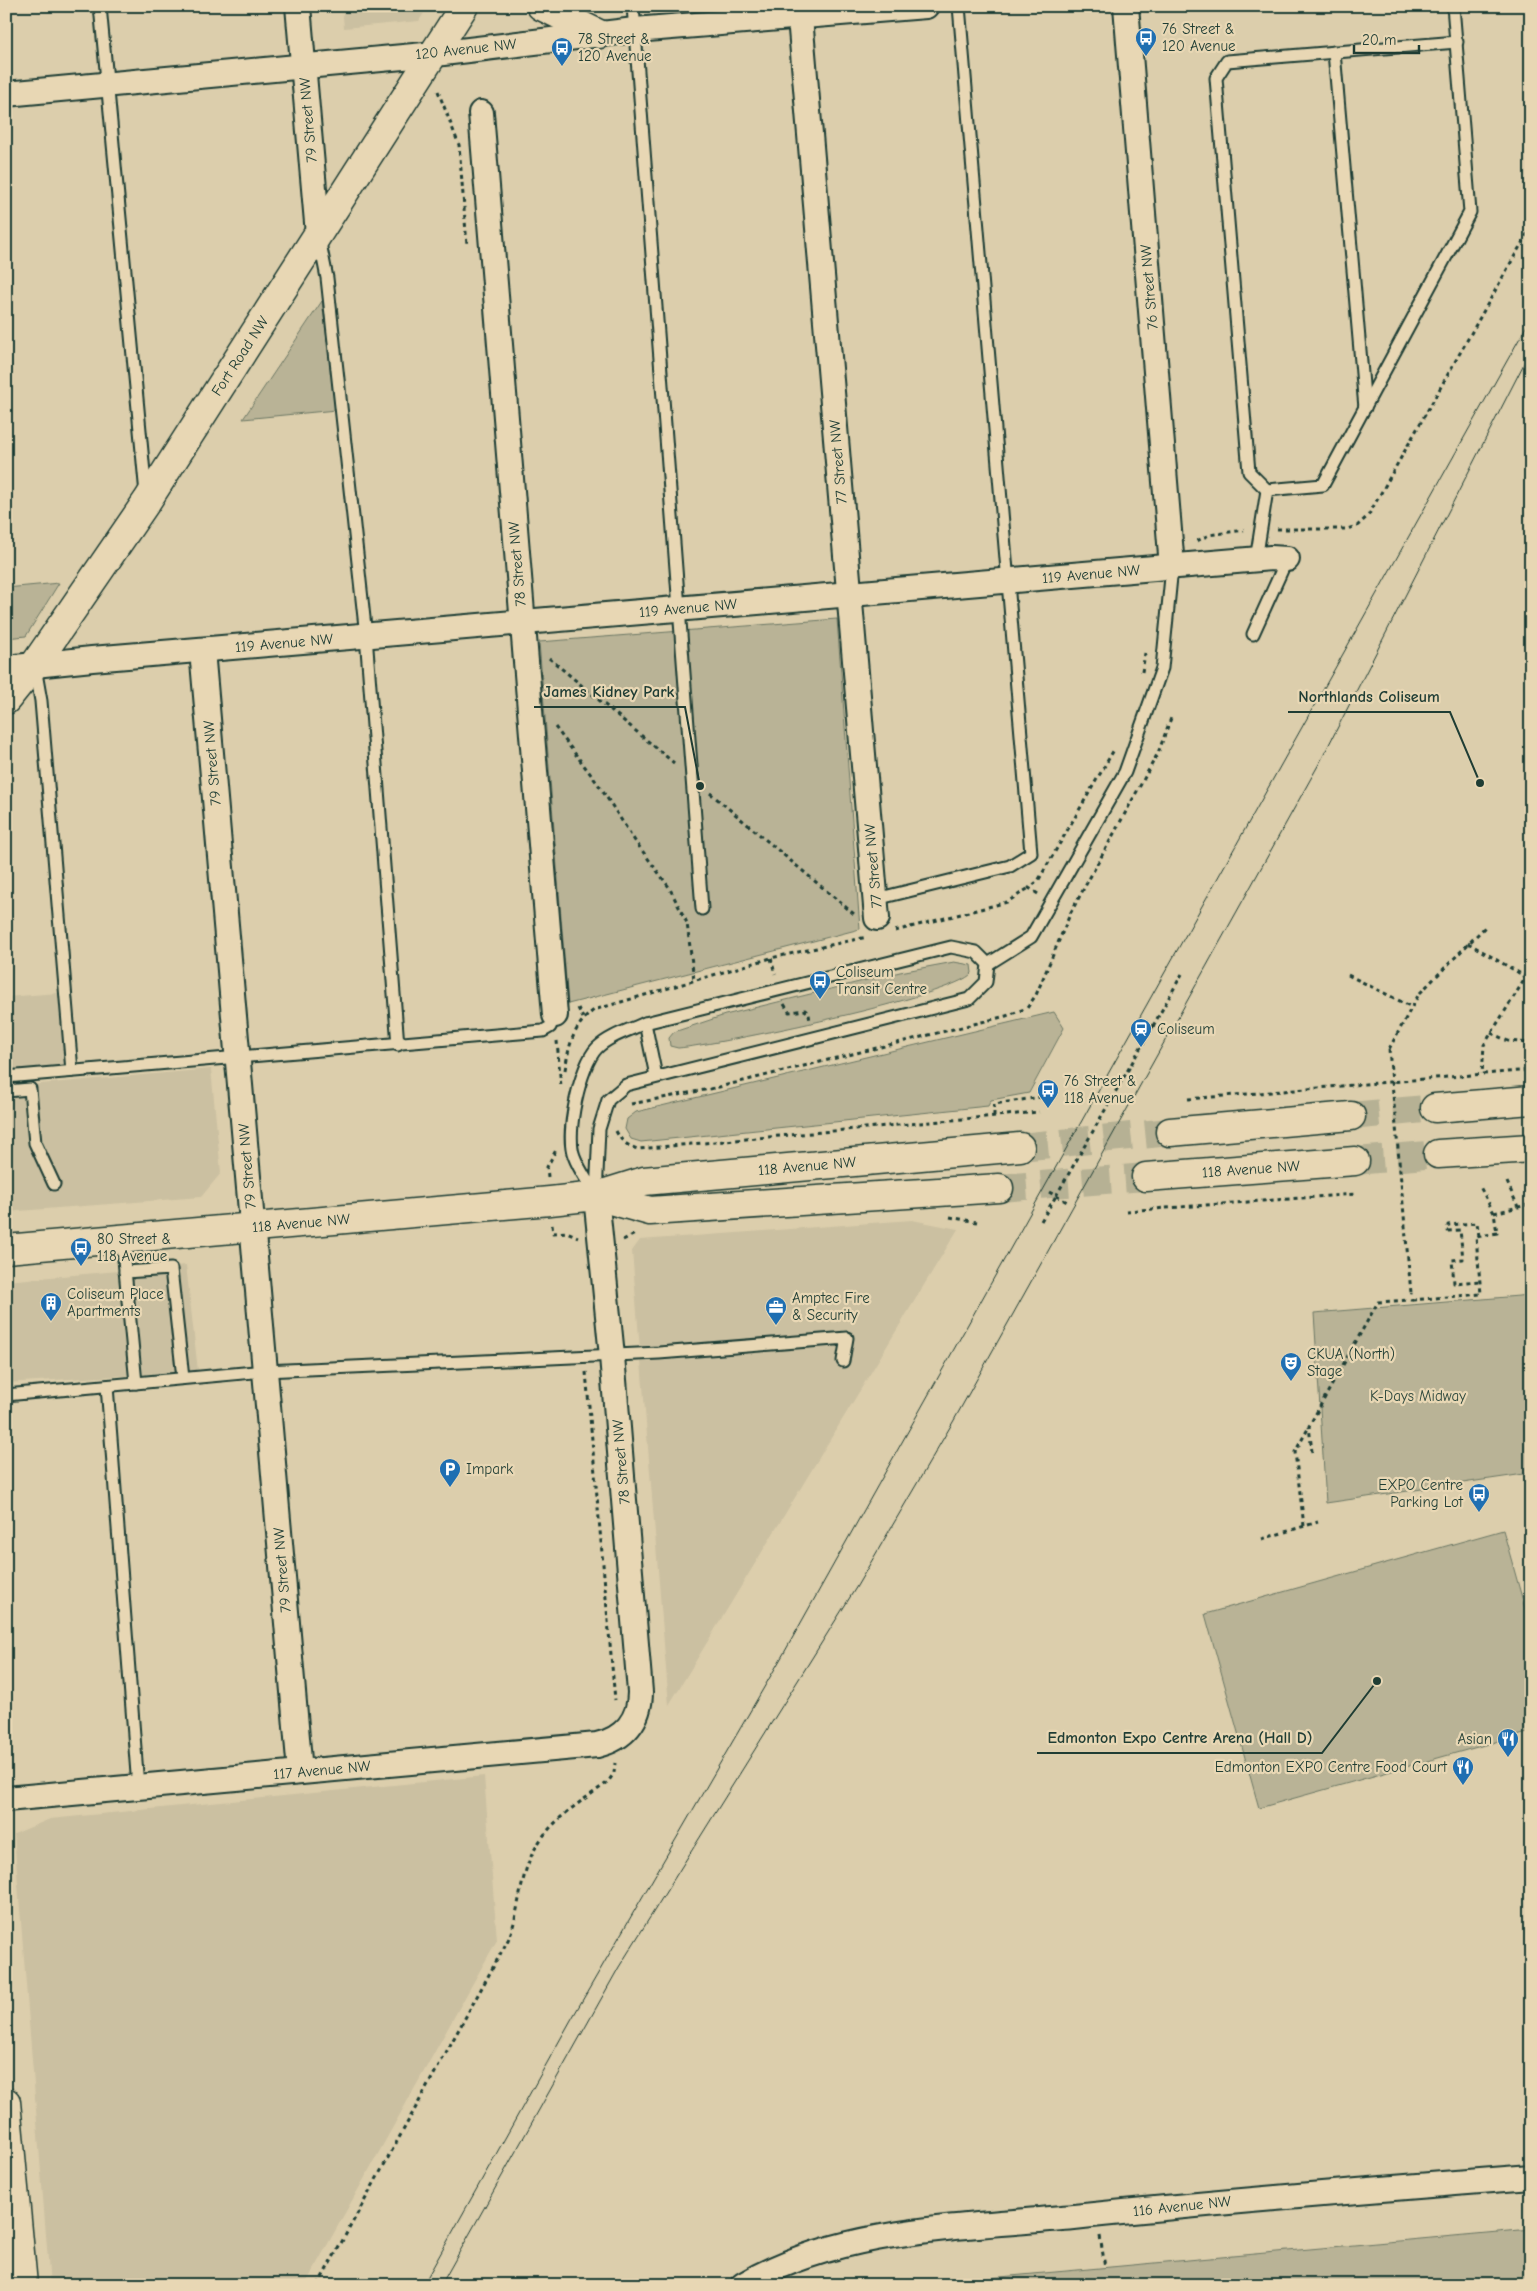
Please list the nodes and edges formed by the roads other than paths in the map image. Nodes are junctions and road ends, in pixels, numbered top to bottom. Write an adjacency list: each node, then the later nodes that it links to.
1 (100, 6): 17 (lane)
2 (298, 6): 16 (street, 79 Street NW)
3 (464, 6): 15 (main road, Fort Road NW)
4 (541, 6): 12 (main road)
5 (633, 6): 11 (lane)
6 (926, 6): 10 (street, 120 Avenue NW)
7 (960, 6): 27 (lane)
8 (1126, 6): 26 (street, 76 Street NW)
9 (1453, 6): 13 (lane)
10 (799, 12): 11 (street, 120 Avenue NW); 28 (street, 77 Street NW)
11 (635, 30): 12 (street, 120 Avenue NW); 29 (lane)
12 (599, 34): 15 (street, 120 Avenue NW)
13 (1457, 42): 14 (lane); 21 (lane)
14 (1334, 52): 21 (lane); 22 (lane)
15 (435, 54): 16 (street, 120 Avenue NW); 20 (main road, Fort Road NW)
16 (303, 66): 17 (street, 120 Avenue NW); 20 (street, 79 Street NW)
17 (107, 85): 18 (street, 120 Avenue NW); 23 (lane)
18 (6, 94)
19 (481, 113): 30 (street, 78 Street NW)
20 (318, 234): 23 (main road, Fort Road NW); 32 (lane)
21 (1365, 408): 22 (lane)
22 (1267, 490): 25 (lane)
23 (147, 501): 34 (main road, Fort Road NW)
24 (1287, 559): 25 (street, 119 Avenue NW); 31 (lane, 119 Avenue NW)
25 (1256, 560): 26 (street, 119 Avenue NW)
26 (1181, 566): 27 (street, 119 Avenue NW); 39 (lane)
27 (1007, 581): 28 (street, 119 Avenue NW); 38 (lane)
28 (849, 594): 29 (street, 119 Avenue NW); 38 (street, 77 Street NW)
29 (680, 609): 30 (street, 119 Avenue NW); 37 (lane)
30 (522, 622): 32 (street, 119 Avenue NW); 40 (street, 78 Street NW)
31 (1253, 634)
32 (366, 636): 33 (street, 119 Avenue NW); 42 (lane)
33 (202, 650): 34 (street, 119 Avenue NW); 43 (street, 79 Street NW)
34 (35, 664): 35 (street, 119 Avenue NW); 36 (main road, Fort Road NW); 44 (lane)
35 (6, 668)
36 (6, 700)
37 (702, 909)
38 (878, 922)
39 (988, 964): 41 (lane); 45 (lane)
40 (555, 1015): 42 (lane)
41 (645, 1024): 45 (lane); 59 (lane)
42 (398, 1045): 43 (lane)
43 (238, 1058): 44 (lane); 60 (street, 79 Street NW)
44 (72, 1071): 46 (lane)
45 (656, 1076): 59 (lane)
46 (6, 1078)
47 (6, 1091): 57 (lane)
48 (1531, 1100): 49 (main road)
49 (1434, 1108)
50 (1351, 1116): 51 (main road)
51 (1170, 1132)
52 (1020, 1147): 59 (main road, 118 Avenue NW)
53 (1531, 1148): 54 (main road)
54 (1438, 1154)
55 (1355, 1161): 56 (main road, 118 Avenue NW)
56 (1146, 1177)
57 (54, 1184)
58 (999, 1188): 59 (main road, 118 Avenue NW)
59 (596, 1196): 60 (main road, 118 Avenue NW); 64 (street, 78 Street NW)
60 (253, 1227): 61 (main road, 118 Avenue NW); 66 (street, 79 Street NW)
61 (122, 1239): 62 (main road, 118 Avenue NW); 63 (lane)
62 (6, 1249)
63 (125, 1272): 67 (lane); 68 (lane)
64 (612, 1356): 65 (lane); 66 (lane); 71 (street, 78 Street NW)
65 (843, 1361)
66 (265, 1371): 67 (lane); 72 (street, 79 Street NW)
67 (183, 1378): 68 (lane)
68 (136, 1383): 69 (lane)
69 (107, 1386): 70 (lane); 73 (lane)
70 (6, 1395)
71 (631, 1726): 72 (street, 117 Avenue NW)
72 (300, 1772): 73 (street, 117 Avenue NW)
73 (138, 1787): 74 (street, 117 Avenue NW)
74 (6, 1799)
75 (6, 2102): 77 (main road)
76 (1531, 2177): 78 (street, 116 Avenue NW)
77 (23, 2285)
78 (743, 2285)

